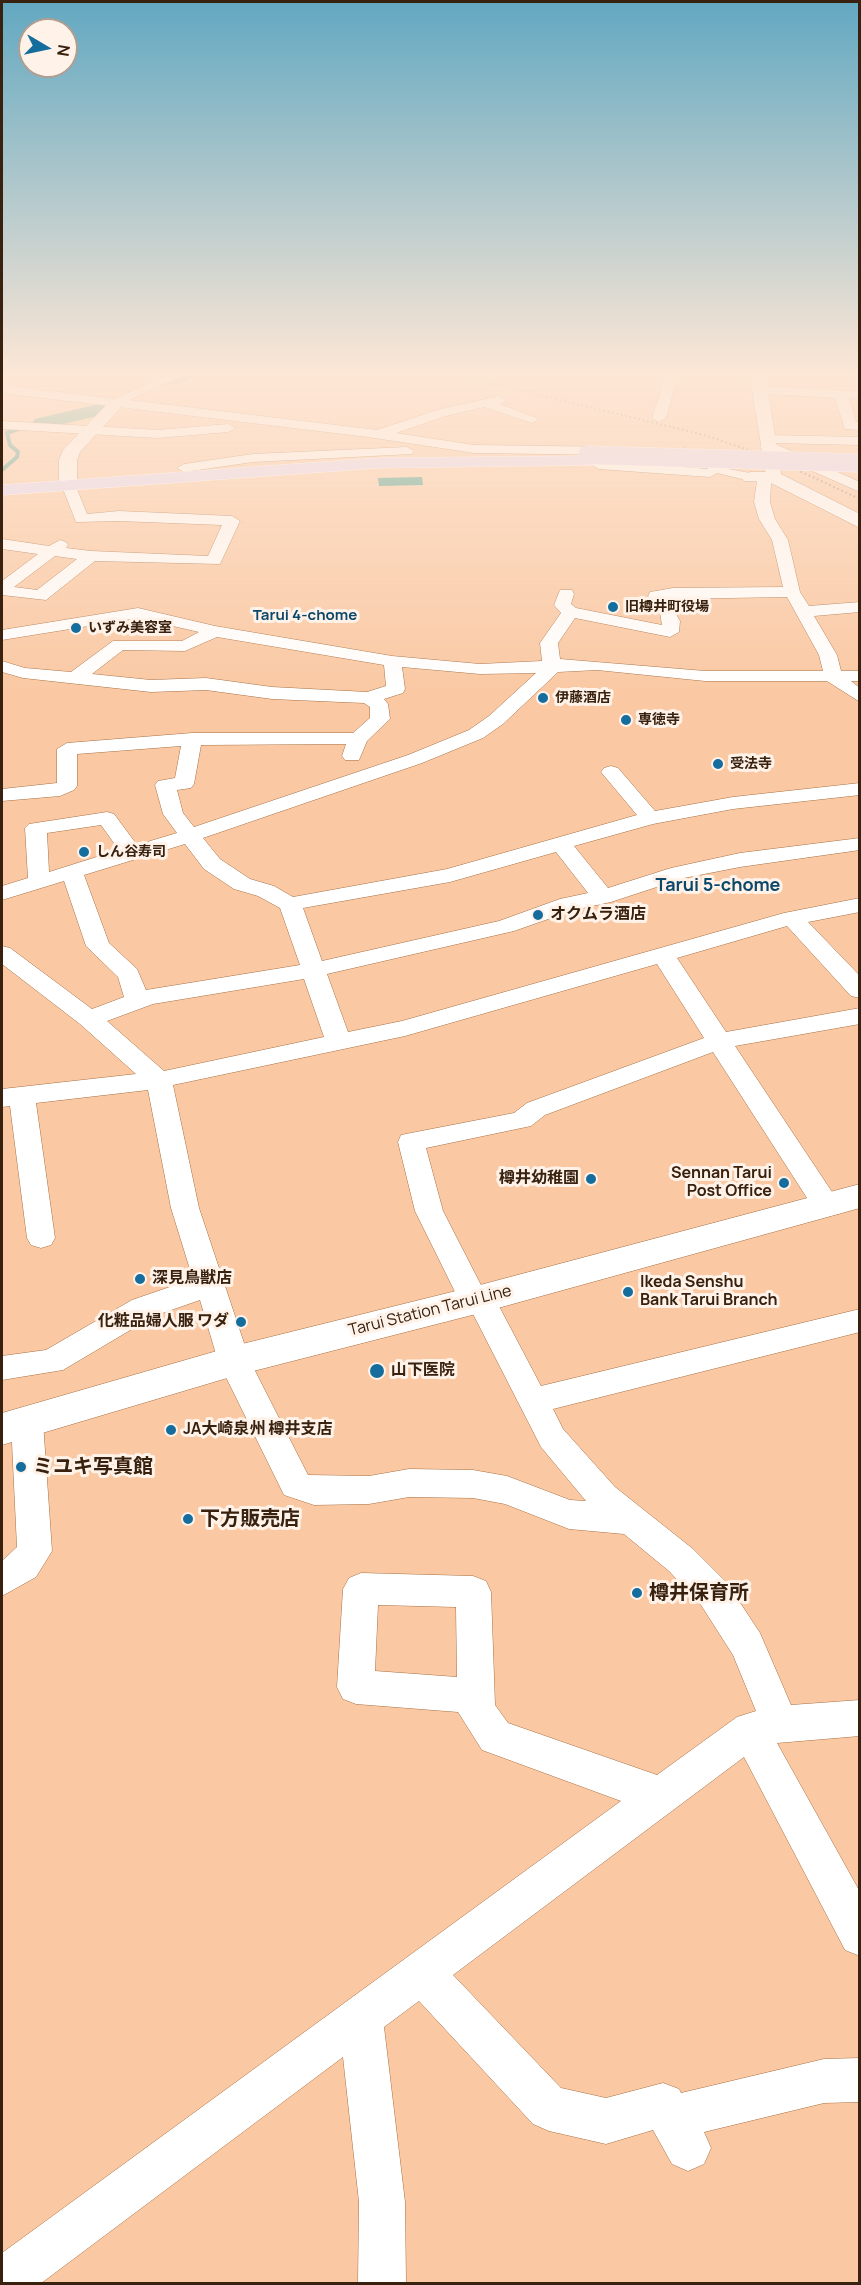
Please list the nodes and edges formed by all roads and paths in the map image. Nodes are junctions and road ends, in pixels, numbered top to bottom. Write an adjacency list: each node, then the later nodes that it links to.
1 (81, 479): 6 (main road)
2 (100, 479): 6 (main road)
3 (770, 479): 19 (street)
4 (776, 479): 12 (main road)
5 (841, 479): 8 (street)
6 (68, 480): 7 (main road); 9 (main road); 11 (street)
7 (2, 483)
8 (860, 488)
9 (2, 490)
10 (159, 518): 11 (street); 16 (street); 16 (street)
11 (81, 519): 14 (street)
12 (860, 522)
13 (2, 544): 14 (street)
14 (51, 552): 15 (street); 17 (street)
15 (91, 556): 16 (street); 18 (street)
16 (138, 558)
17 (10, 576): 18 (street)
18 (2, 589)
19 (792, 591): 21 (street); 25 (street)
20 (860, 607): 21 (street)
21 (804, 612): 29 (street)
22 (215, 632): 23 (street); 24 (street); 28 (street)
23 (2, 635)
24 (392, 661): 25 (street); 31 (street)
25 (556, 664): 29 (street); 35 (street)
26 (2, 666): 28 (street)
27 (860, 676): 29 (street)
28 (77, 677): 31 (street)
29 (834, 678): 30 (street)
30 (860, 697)
31 (368, 698): 32 (street)
32 (358, 739): 33 (street); 35 (street)
33 (192, 740): 37 (street); 39 (street)
34 (611, 772): 38 (street)
35 (350, 780): 39 (street)
36 (860, 789): 38 (street)
37 (2, 795)
38 (650, 818): 40 (street)
39 (189, 836): 42 (street); 47 (street)
40 (561, 844): 46 (street); 47 (street)
41 (860, 844): 46 (street)
42 (132, 853): 43 (street); 44 (street)
43 (72, 872): 44 (street); 54 (street)
44 (39, 882): 45 (street)
45 (2, 893)
46 (603, 897): 52 (street)
47 (290, 904): 52 (street)
48 (860, 905): 49 (street)
49 (792, 918): 51 (street); 53 (street)
50 (2, 953): 56 (street)
51 (663, 955): 57 (street); 58 (street)
52 (313, 970): 54 (street); 58 (street)
53 (860, 991)
54 (137, 1001): 56 (street)
55 (860, 1016): 57 (street)
56 (88, 1019): 59 (street)
57 (719, 1041): 61 (street); 64 (street)
58 (339, 1043): 59 (street)
59 (159, 1080): 60 (street); 63 (street)
60 (12, 1097): 62 (street)
61 (843, 1201): 64 (main road, Tarui Station Tarui Line)
62 (40, 1238)
63 (210, 1286): 66 (street); 67 (street)
64 (477, 1300): 66 (main road, Tarui Station Tarui Line); 68 (street)
65 (860, 1320): 68 (street)
66 (234, 1361): 69 (main road, Tarui Station Tarui Line); 70 (street)
67 (2, 1368)
68 (533, 1401): 70 (street)
69 (14, 1425): 71 (street)
70 (629, 1520): 74 (street)
71 (2, 1580)
72 (476, 1696): 75 (street)
73 (860, 1718): 74 (street)
74 (765, 1727): 75 (street); 76 (street)
75 (661, 1796): 77 (street)
76 (860, 1935)
77 (421, 1972): 78 (street); 79 (street)
78 (361, 2017): 80 (street); 81 (street)
79 (860, 2080)
80 (2, 2282)
81 (382, 2283)

